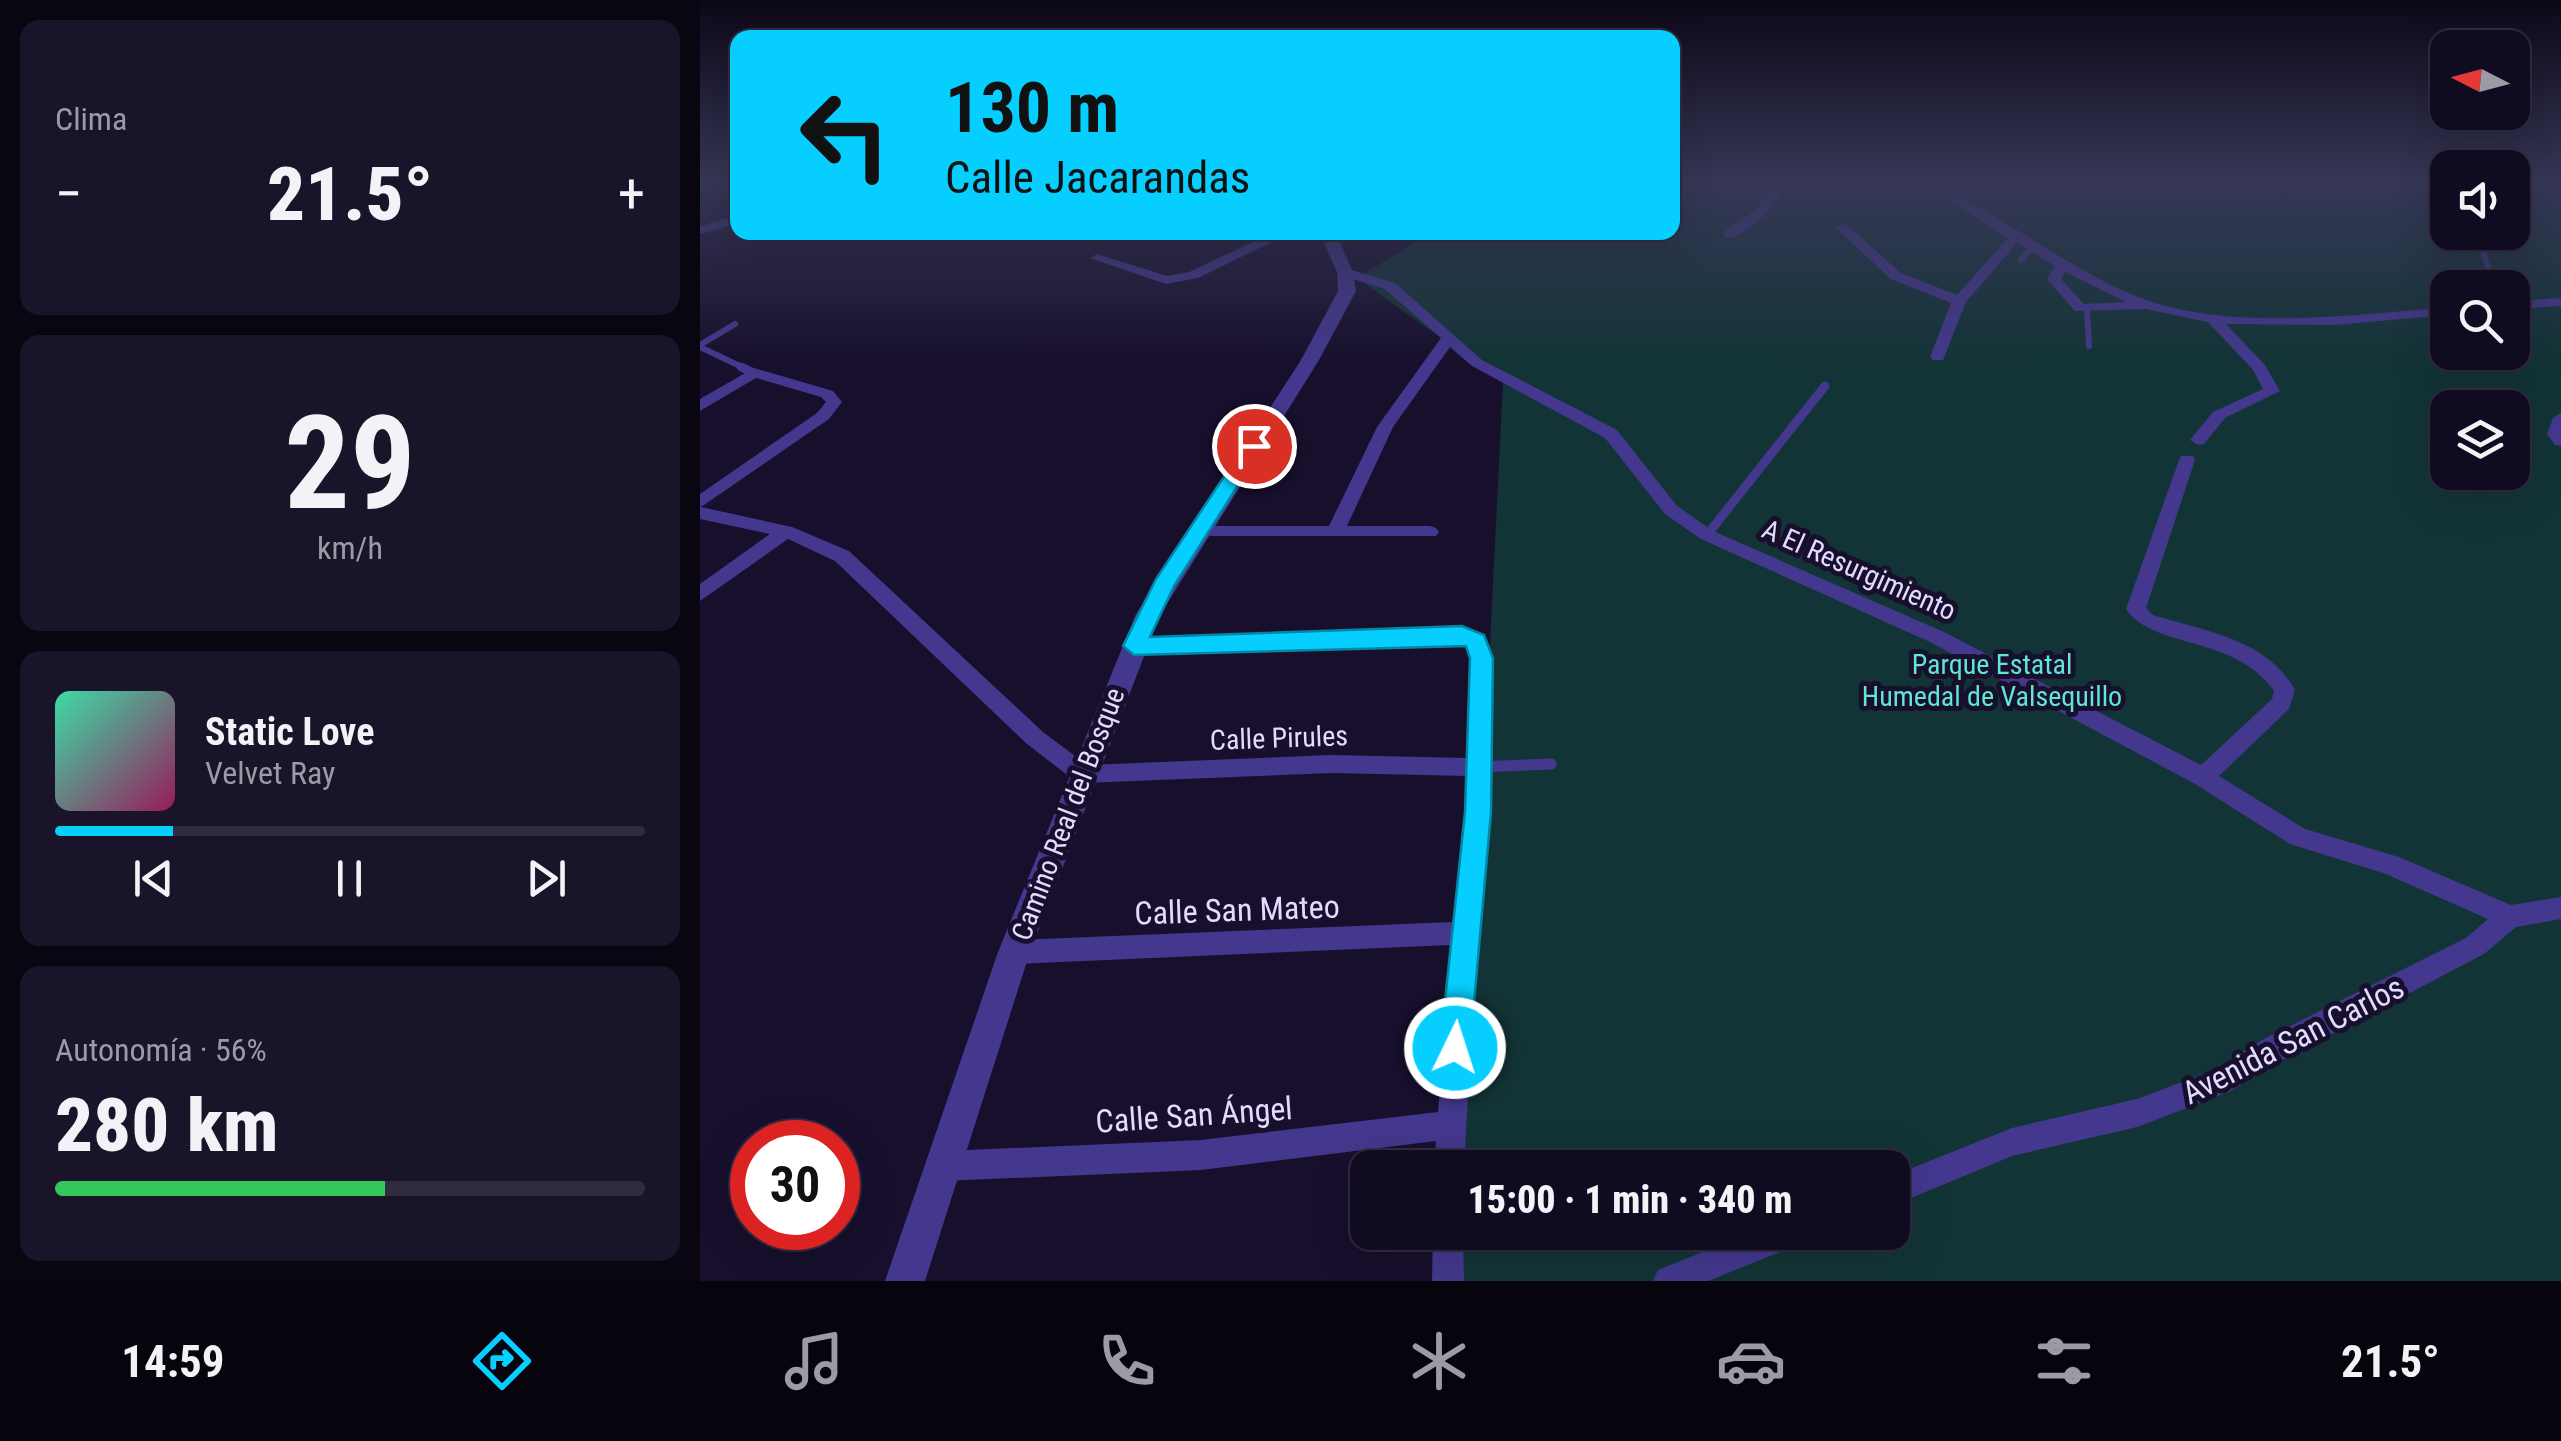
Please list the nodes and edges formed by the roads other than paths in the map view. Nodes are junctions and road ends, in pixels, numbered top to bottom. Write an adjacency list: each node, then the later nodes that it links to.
1 (1263, 243): 7 (street)
2 (1332, 243): 10 (street)
3 (1859, 243): 11 (street)
4 (2010, 243): 11 (street)
5 (2030, 243): 6 (street)
6 (2034, 245): 8 (lane); 9 (street)
7 (1097, 258)
8 (2021, 260)
9 (2064, 263): 13 (street); 15 (street)
10 (1344, 272): 19 (street, A El Resurgimiento); 31 (street, Camino Real del Bosque)
11 (1960, 301): 22 (street)
12 (2561, 302): 14 (street)
13 (2145, 304): 15 (street); 17 (street)
14 (2530, 304)
15 (2088, 310): 21 (lane)
16 (2430, 312): 17 (street)
17 (2210, 316): 40 (street)
18 (735, 324): 20 (lane)
19 (1447, 340): 32 (street); 34 (street, A El Resurgimiento)
20 (700, 346): 23 (lane)
21 (2089, 346)
22 (1938, 357)
23 (754, 373): 25 (street); 28 (street)
24 (1825, 386): 34 (lane)
25 (700, 406)
26 (2561, 418): 27 (street)
27 (2561, 441)
28 (700, 502)
29 (700, 513): 30 (street)
30 (786, 531): 35 (street); 39 (street)
31 (1197, 532): 32 (street); 36 (street, Camino Real del Bosque)
32 (1335, 532): 33 (street)
33 (1430, 532)
34 (1707, 535): 40 (street, A El Resurgimiento)
35 (700, 594)
36 (1134, 646): 38 (street); 39 (street, Camino Real del Bosque)
37 (1552, 764): 38 (lane)
38 (1476, 767): 39 (street, Calle Pirules); 43 (street)
39 (1084, 774): 44 (street, Camino Real del Bosque)
40 (2203, 777): 42 (street, A El Resurgimiento)
41 (2561, 908): 42 (street)
42 (2510, 916): 48 (street, Avenida San Carlos)
43 (1464, 933): 44 (street, Calle San Mateo); 45 (street)
44 (1014, 952): 47 (street, Camino Real del Bosque)
45 (1449, 1125): 46 (street); 47 (street, Calle San Ángel)
46 (1449, 1150)
47 (943, 1166): 51 (street, Camino Real del Bosque)
48 (1910, 1184)
49 (1448, 1250): 52 (street)
50 (1746, 1250): 53 (street)
51 (905, 1281)
52 (1448, 1281)
53 (1670, 1281)

